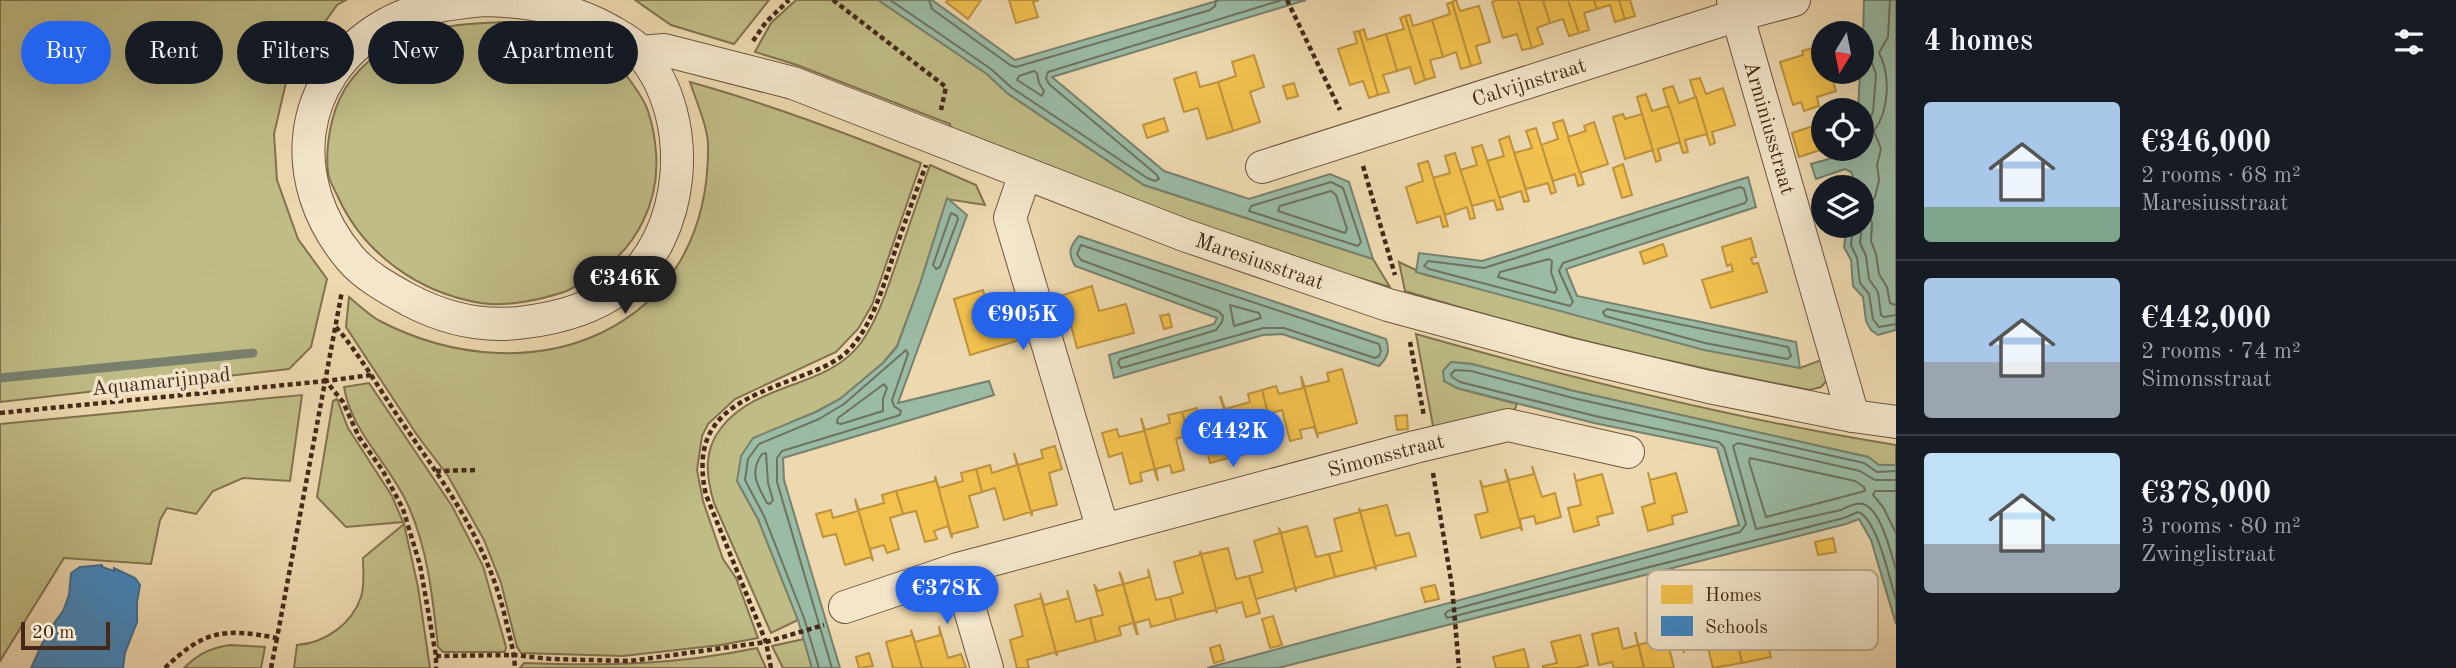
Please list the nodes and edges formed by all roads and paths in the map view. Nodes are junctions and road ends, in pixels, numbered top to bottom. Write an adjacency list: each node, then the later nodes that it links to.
1 (789, 0): 9 (path)
2 (833, 0): 10 (path)
3 (1287, 0): 7 (path)
4 (1794, 0): 6 (street, Calvijnstraat)
5 (472, 1): 8 (street); 13 (street)
6 (1736, 8): 11 (street, Calvijnstraat); 18 (street, Arminiusstraat)
7 (1292, 10)
8 (641, 52): 9 (street, Maresiusstraat); 13 (street)
9 (735, 66): 10 (street, Maresiusstraat)
10 (935, 139): 12 (street, Maresiusstraat); 28 (path)
11 (1262, 167)
12 (1026, 174): 18 (street, Maresiusstraat); 23 (street)
13 (351, 260): 14 (path)
14 (335, 326): 15 (path); 16 (path)
15 (371, 376): 16 (path, Aquamarijnpad); 22 (path)
16 (326, 381): 17 (path, Aquamarijnpad); 27 (path); 30 (path)
17 (0, 412)
18 (1853, 416): 19 (street, Maresiusstraat)
19 (1896, 422)
20 (1628, 452): 23 (street, Simonsstraat)
21 (475, 470): 22 (path)
22 (436, 471): 29 (path)
23 (1103, 530): 24 (street, Simonsstraat)
24 (958, 569): 26 (street, Simonsstraat); 36 (street)
25 (1452, 586): 37 (path)
26 (845, 607): 28 (path)
27 (277, 638): 31 (path); 32 (path)
28 (766, 642): 29 (path); 35 (path)
29 (514, 655): 30 (path); 34 (path)
30 (436, 656): 33 (path)
31 (165, 668)
32 (271, 668)
33 (436, 668)
34 (515, 668)
35 (771, 668)
36 (987, 668)
37 (1459, 668)

